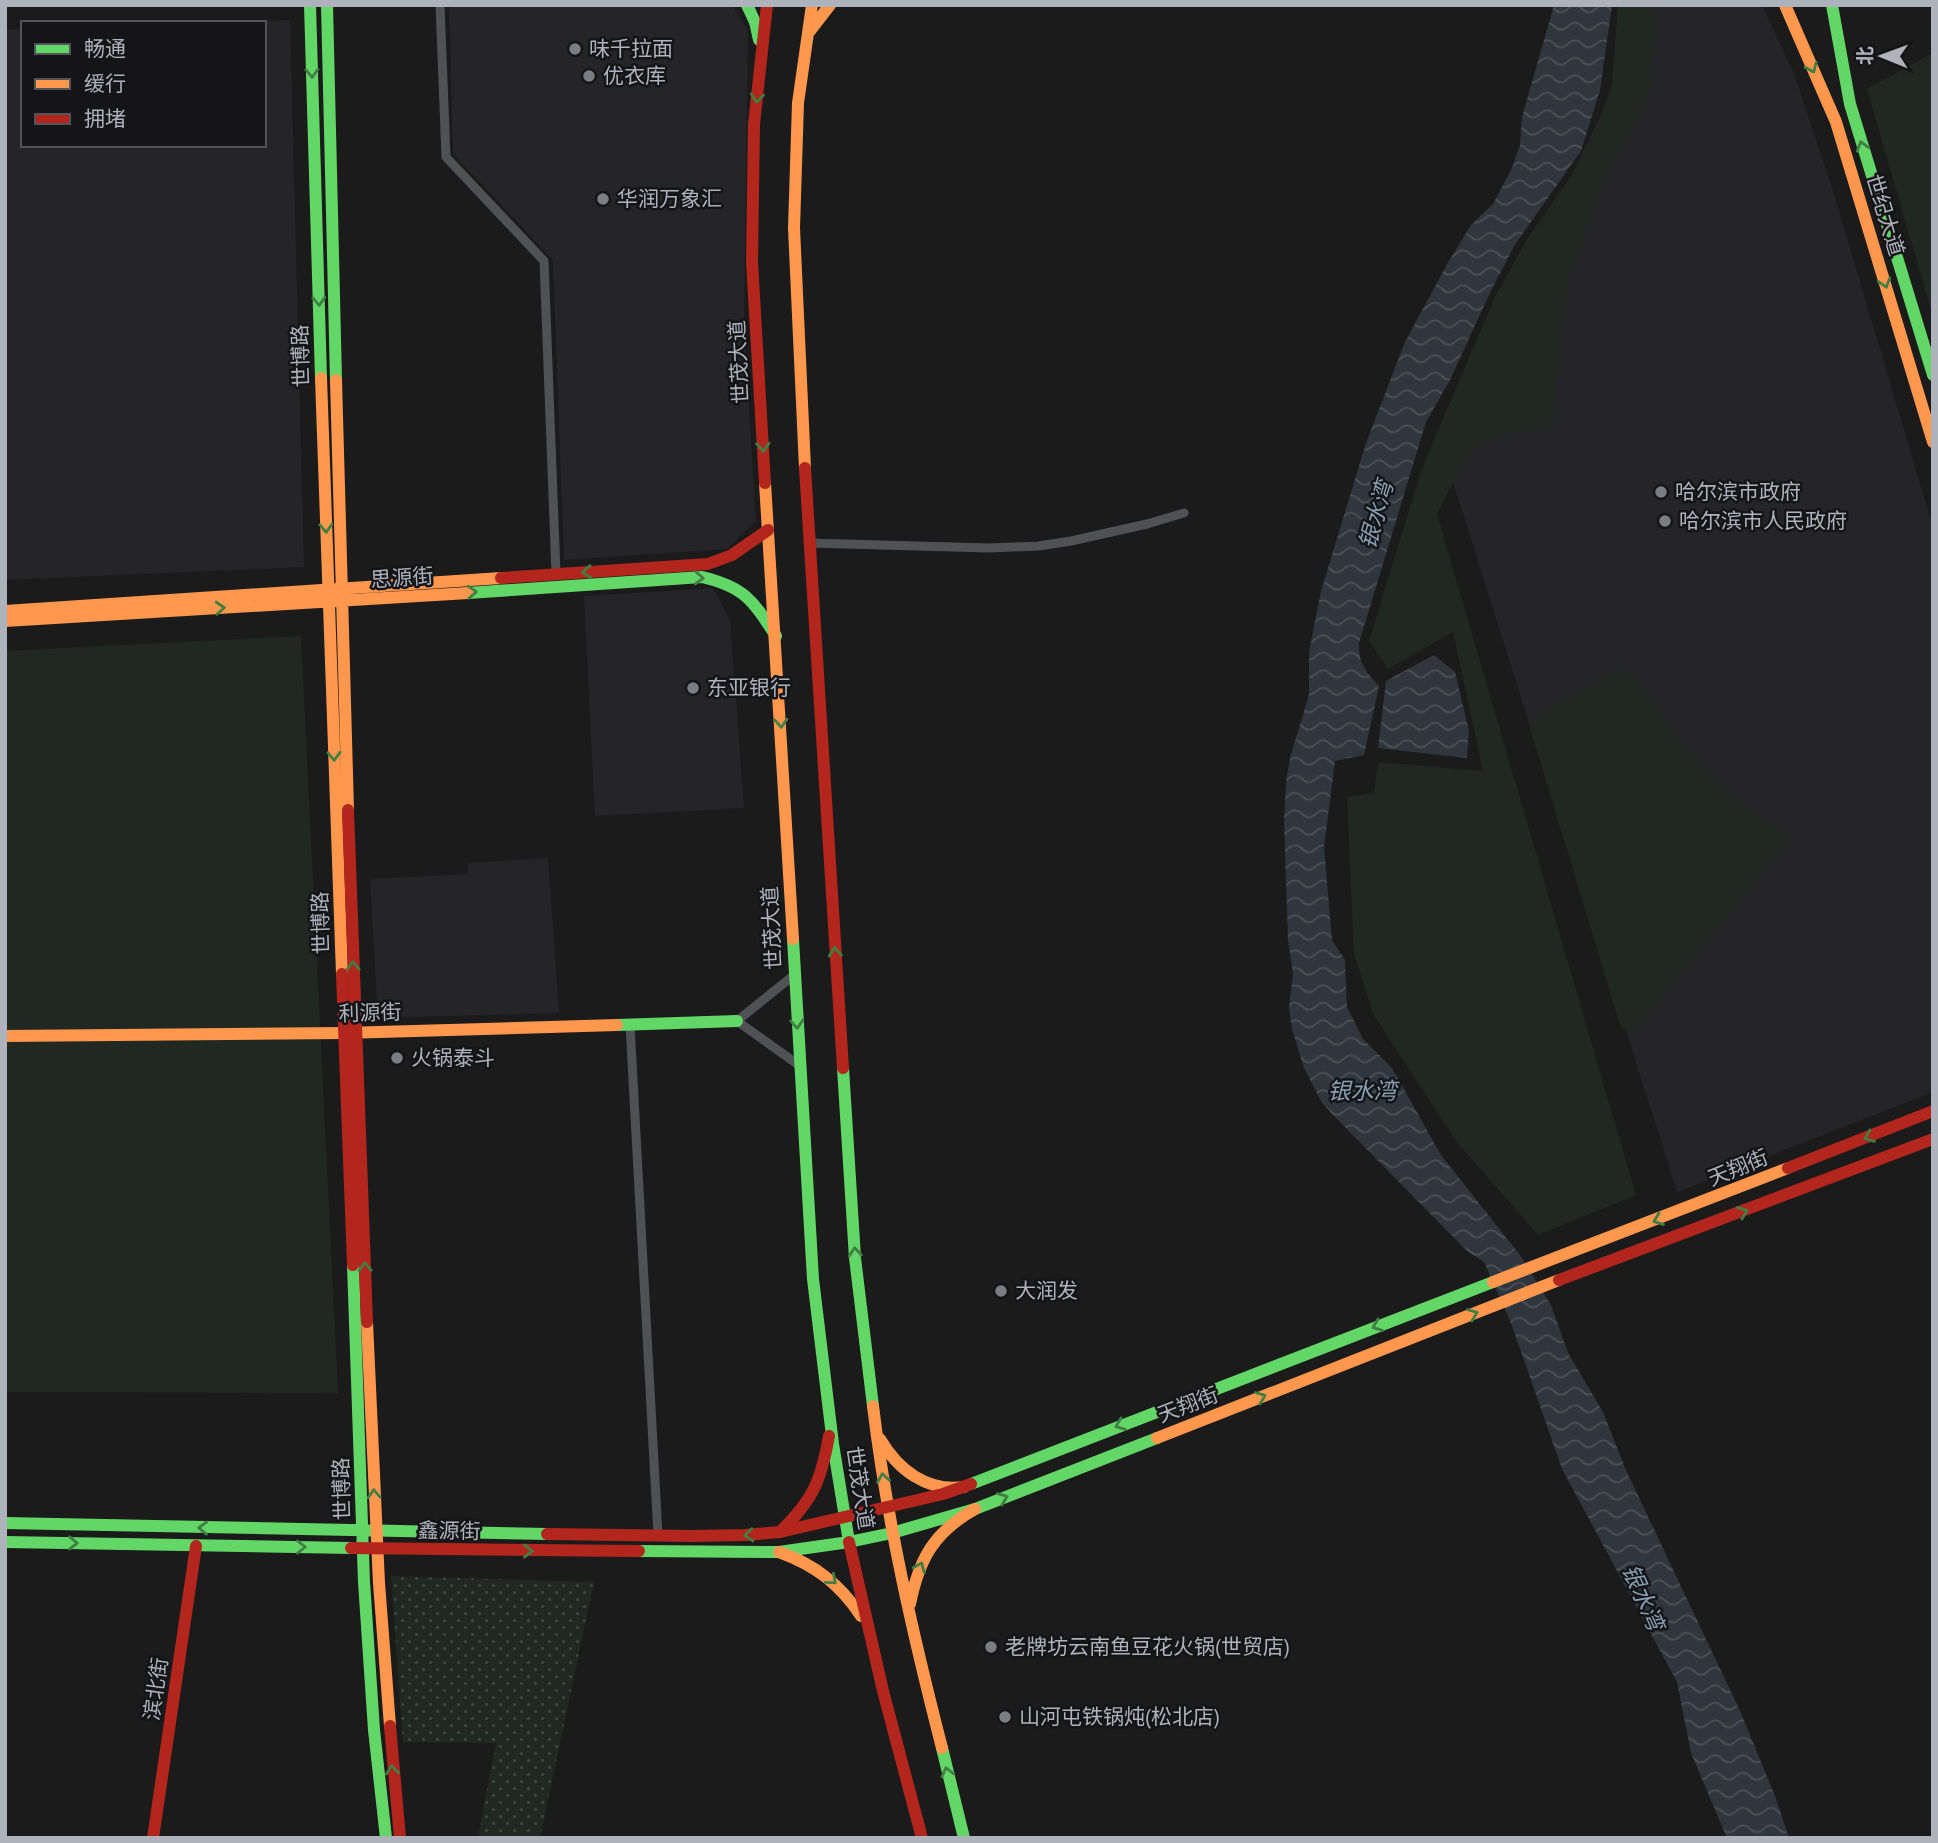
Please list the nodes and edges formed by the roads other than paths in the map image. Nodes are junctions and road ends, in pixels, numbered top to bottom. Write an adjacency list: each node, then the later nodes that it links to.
1 (310, 5): 18 (main road, 世博路, one-way to 18)
2 (327, 5): 18 (main road, 世博路)
3 (440, 5): 17 (street)
4 (747, 5): 11 (main road)
5 (767, 5): 11 (main road, 世茂大道)
6 (812, 5): 10 (main road, 世茂大道)
7 (830, 5): 10 (main road)
8 (1785, 5): 13 (main road, 世纪大道, one-way to 13)
9 (1832, 5): 12 (main road, 世纪大道, one-way to 9)
10 (808, 33): 16 (main road, 世茂大道)
11 (761, 58): 15 (main road, 世茂大道, one-way to 15)
12 (1933, 375)
13 (1933, 442)
14 (1184, 513): 16 (street)
15 (768, 530): 17 (main road, 思源街, one-way to 17); 22 (main road, 世茂大道)
16 (809, 543): 31 (main road, 世茂大道, one-way to 16)
17 (556, 574): 18 (main road, 思源街)
18 (334, 588): 19 (main road, 世博路); 20 (main road, 思源街)
19 (335, 602): 21 (main road, 思源街, one-way to 19); 22 (main road, 思源街, one-way to 22); 26 (main road, 世博路)
20 (5, 611)
21 (5, 621)
22 (776, 637): 23 (main road, 世茂大道, one-way to 23)
23 (794, 975): 24 (street); 28 (main road, 世茂大道, one-way to 28)
24 (737, 1021): 25 (main road, 利源街); 28 (street)
25 (630, 1024): 26 (main road, 利源街); 41 (street)
26 (350, 1033): 27 (main road, 利源街); 38 (main road, 世博路)
27 (5, 1036)
28 (800, 1066): 32 (main road, 世茂大道)
29 (1933, 1111): 33 (main road, 天翔街, one-way to 33)
30 (1933, 1139): 35 (main road, 天翔街, one-way to 30)
31 (874, 1418): 33 (main road); 34 (main road, 世茂大道, one-way to 31)
32 (831, 1424): 36 (main road, 世茂大道); 39 (main road)
33 (964, 1487): 34 (main road, 天翔街)
34 (888, 1508): 36 (main road, 鑫源街); 40 (main road, 世茂大道)
35 (975, 1509): 40 (main road, 天翔街); 48 (main road, one-way to 35)
36 (845, 1518): 39 (main road, 鑫源街); 43 (main road, 世茂大道)
37 (5, 1523): 38 (main road, 鑫源街, one-way to 37)
38 (369, 1530): 41 (main road, 鑫源街); 45 (main road, 世博路)
39 (780, 1532): 41 (main road, 鑫源街, one-way to 41)
40 (892, 1534): 43 (main road, 鑫源街); 48 (main road, 世茂大道)
41 (658, 1535)
42 (5, 1542): 44 (main road, 鑫源街, one-way to 44)
43 (849, 1542): 46 (main road, 鑫源街); 47 (main road, 世茂大道)
44 (197, 1546): 45 (main road, 鑫源街, one-way to 45); 49 (main road, 滨北街)
45 (370, 1548): 46 (main road, 鑫源街, one-way to 46); 50 (main road, 世博路); 51 (main road, 世博路, one-way to 45)
46 (779, 1552): 47 (main road, one-way to 47)
47 (869, 1628): 52 (main road, 世茂大道)
48 (913, 1633): 53 (main road, 世茂大道, one-way to 48)
49 (153, 1838)
50 (386, 1838)
51 (400, 1838)
52 (922, 1838)
53 (964, 1838)

